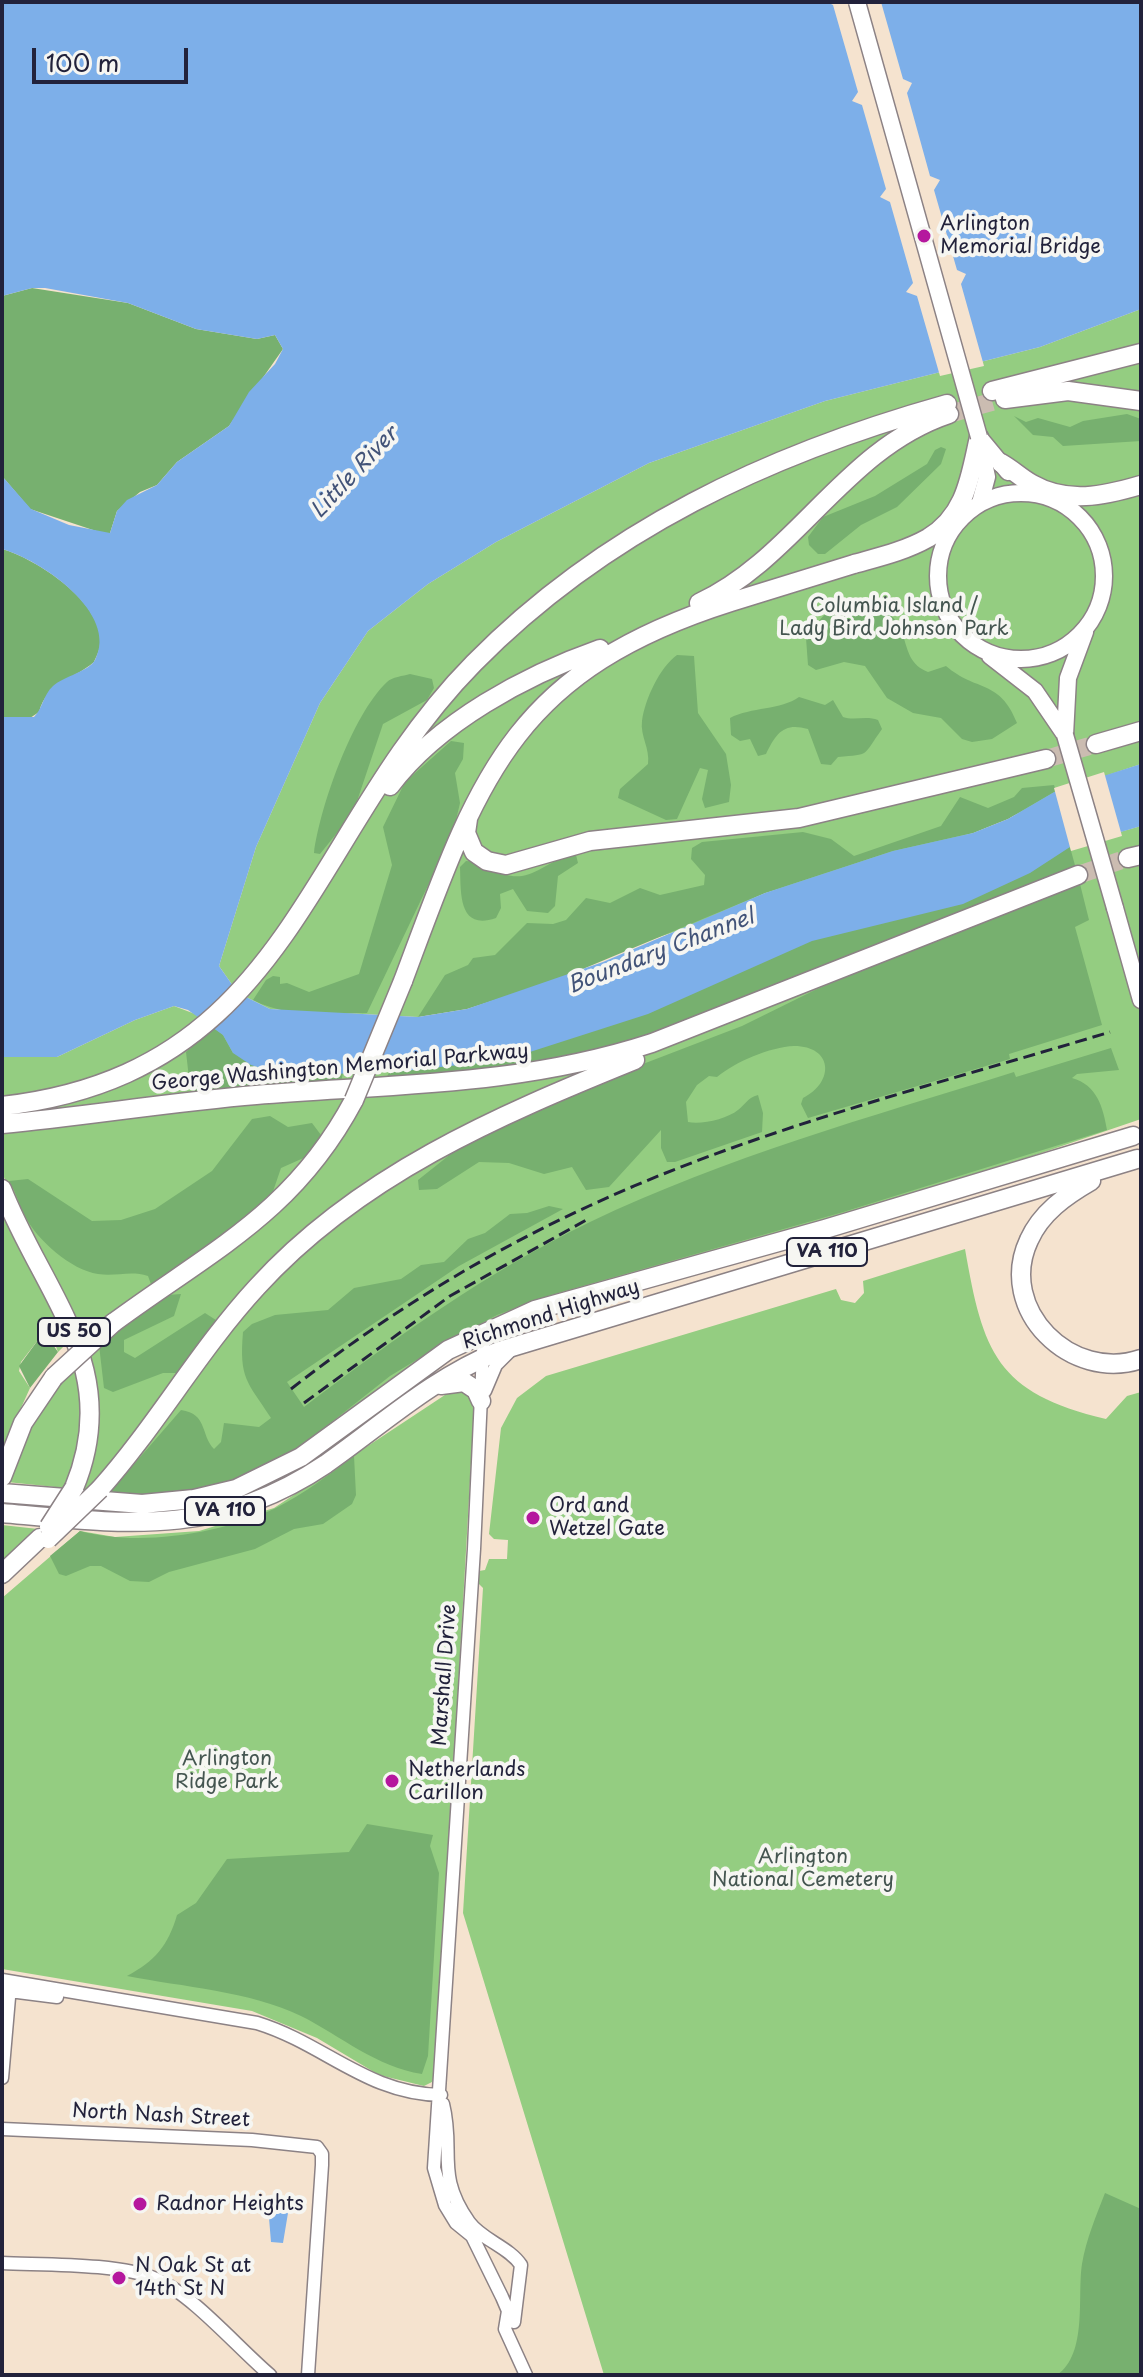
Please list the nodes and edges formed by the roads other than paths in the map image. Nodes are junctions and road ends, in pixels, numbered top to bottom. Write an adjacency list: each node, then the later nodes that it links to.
1 (857, 2): 4 (main road, bridge)
2 (1141, 353): 3 (highway)
3 (1141, 401)
4 (979, 437): 5 (main road); 8 (main road); 11 (highway)
5 (1001, 463): 6 (highway); 7 (main road)
6 (1135, 487): 9 (highway)
7 (1044, 498): 8 (main road); 9 (main road)
8 (980, 503): 10 (main road)
9 (1072, 510): 12 (main road)
10 (953, 528): 11 (highway); 15 (main road)
11 (895, 552): 13 (highway)
12 (1088, 627): 15 (main road); 16 (main road)
13 (657, 629): 14 (highway); 22 (highway, George Washington Memorial Parkway)
14 (630, 641): 20 (highway); 22 (highway)
15 (982, 650): 16 (main road)
16 (1063, 728): 23 (main road, bridge)
17 (1141, 731): 18 (highway)
18 (1096, 744)
19 (1046, 759): 20 (highway)
20 (472, 809): 35 (highway, bridge)
21 (1078, 875): 24 (highway, George Washington Memorial Parkway)
22 (319, 885): 25 (highway, George Washington Memorial Parkway)
23 (1141, 1000)
24 (711, 1020): 26 (highway, George Washington Memorial Parkway); 38 (highway, bridge)
25 (2, 1106)
26 (2, 1124)
27 (1133, 1136): 29 (highway, Richmond Highway / VA 110)
28 (2, 1189): 38 (highway, US 50, bridge)
29 (484, 1331): 31 (street, Marshall Drive); 36 (highway, Richmond Highway / VA 110)
30 (517, 1345): 31 (highway, Richmond Highway / VA 110); 32 (highway, Richmond Highway / VA 110); 34 (street, Marshall Drive)
31 (483, 1358): 33 (highway, Richmond Highway / VA 110); 34 (street, Marshall Drive)
32 (1141, 1359)
33 (416, 1395): 34 (highway); 37 (highway, Richmond Highway / VA 110)
34 (481, 1401): 42 (street, Marshall Drive)
35 (2, 1477)
36 (2, 1493)
37 (2, 1513)
38 (44, 1538): 39 (highway, US 50)
39 (2, 1574)
40 (6, 1986): 41 (street); 42 (street)
41 (2, 2078)
42 (441, 2095): 45 (street, Marshall Drive); 45 (street, Marshall Drive)
43 (2, 2129): 47 (street, North Nash Street)
44 (2, 2263): 46 (street)
45 (511, 2341): 48 (street, Marshall Drive)
46 (270, 2375)
47 (308, 2375)
48 (526, 2375)

